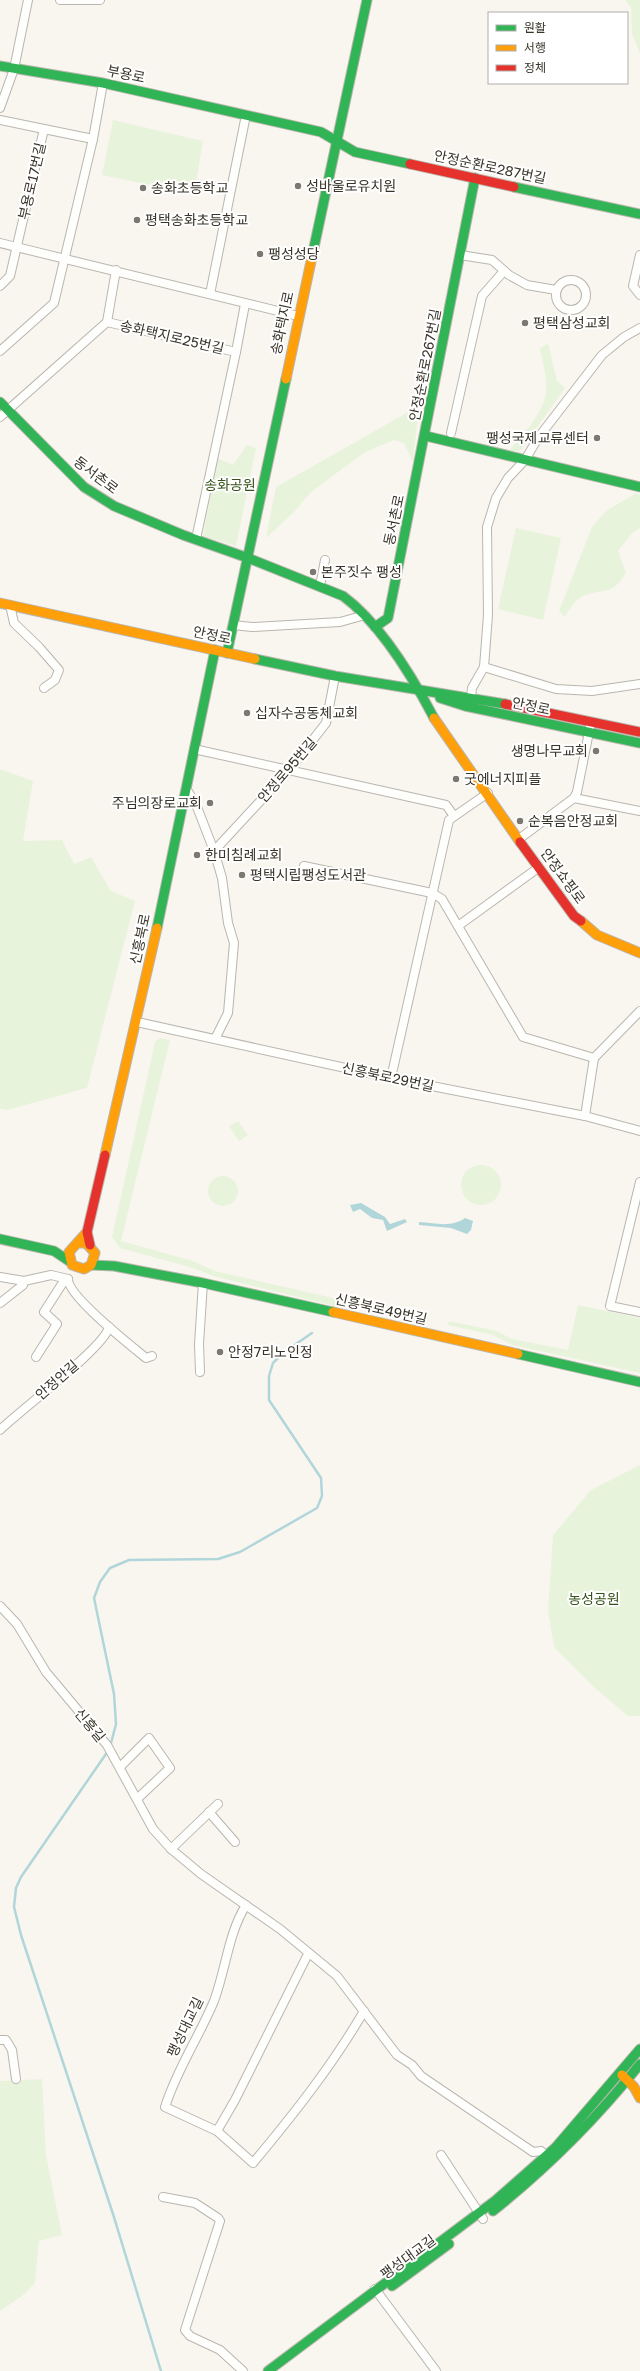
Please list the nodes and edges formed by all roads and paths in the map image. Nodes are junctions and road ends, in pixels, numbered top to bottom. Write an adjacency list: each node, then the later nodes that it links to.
1 (28, 0): 6 (street)
2 (60, 0): 3 (street)
3 (100, 0)
4 (366, 0): 13 (street, 송화택지로)
5 (0, 66): 6 (street, 부용로)
6 (14, 69): 7 (street, 부용로); 8 (street)
7 (103, 83): 9 (street, 부용로); 12 (street)
8 (0, 108)
9 (246, 115): 13 (street, 부용로); 25 (street)
10 (0, 120): 11 (street)
11 (44, 129): 12 (street, 부용로17번길); 17 (street, 부용로17번길)
12 (93, 139): 20 (street)
13 (336, 142): 14 (street, 안정순환로287번길); 28 (street, 송화택지로)
14 (475, 178): 15 (street, 안정순환로287번길); 18 (street, 안정순환로267번길)
15 (640, 214)
16 (0, 243): 17 (street)
17 (16, 247): 20 (street); 23 (street, 부용로17번길)
18 (460, 255): 22 (street); 37 (street, 안정순환로267번길)
19 (640, 255): 26 (street)
20 (64, 258): 21 (street); 31 (street)
21 (116, 270): 25 (street); 29 (street, 송화택지로25번길)
22 (504, 271): 24 (street); 36 (street)
23 (0, 286)
24 (556, 290)
25 (210, 294): 27 (street)
26 (640, 295)
27 (245, 304): 28 (street); 32 (street, 송화택지로25번길)
28 (298, 316): 41 (street, 송화택지로)
29 (107, 322): 32 (street, 송화택지로25번길); 34 (street, 송화택지로25번길)
30 (640, 328): 38 (street)
31 (0, 351)
32 (236, 352): 40 (street)
33 (0, 402): 34 (street, 동서촌로)
34 (8, 410): 35 (street, 송화택지로25번길); 40 (street, 동서촌로)
35 (0, 417)
36 (451, 433)
37 (426, 436): 38 (street, 안정순환로267번길); 48 (street, 동서촌로)
38 (525, 460): 39 (street, 안정순환로267번길); 51 (street)
39 (640, 487)
40 (196, 539): 41 (street, 동서촌로)
41 (248, 558): 43 (street, 동서촌로); 47 (street, 송화택지로)
42 (325, 560): 43 (street)
43 (320, 586): 46 (street, 동서촌로)
44 (0, 603): 45 (street, 안정로)
45 (10, 605): 49 (street, 안정로); 54 (street)
46 (365, 615): 47 (street); 48 (street, 동서촌로)
47 (233, 626): 50 (street, 송화택지로)
48 (375, 627): 55 (street, 동서촌로)
49 (215, 650): 50 (street, 안정로); 61 (street, 신흥북로)
50 (227, 653): 52 (street, 안정로)
51 (484, 667): 53 (street); 56 (street)
52 (335, 676): 55 (street, 안정로); 62 (street, 안정로95번길)
53 (640, 684)
54 (44, 688)
55 (419, 690): 56 (street, 안정로); 59 (street, 안정로); 64 (street, 안정쇼핑로)
56 (471, 697): 57 (street, 안정로)
57 (592, 722): 58 (street, 안정로); 59 (street)
58 (640, 732)
59 (589, 733): 60 (street, 안정로); 65 (street)
60 (640, 743)
61 (194, 749): 62 (street); 63 (street, 신흥북로)
62 (290, 769): 67 (street); 69 (street, 안정로95번길)
63 (186, 788): 69 (street); 76 (street, 신흥북로)
64 (488, 793): 67 (street); 68 (street, 안정쇼핑로)
65 (574, 798): 66 (street); 68 (street)
66 (640, 811)
67 (454, 816): 72 (street)
68 (519, 839): 71 (street, 안정쇼핑로)
69 (214, 851): 77 (street)
70 (304, 866): 72 (street)
71 (538, 868): 73 (street); 74 (street, 안정쇼핑로)
72 (432, 893): 73 (street); 79 (street)
73 (458, 926): 78 (street)
74 (640, 952)
75 (640, 1011): 78 (street)
76 (137, 1022): 77 (street, 신흥북로29번길); 83 (street, 신흥북로)
77 (215, 1039): 79 (street, 신흥북로29번길)
78 (594, 1058): 80 (street)
79 (391, 1078): 80 (street, 신흥북로29번길)
80 (585, 1116): 81 (street, 신흥북로29번길)
81 (640, 1131)
82 (640, 1182): 96 (street)
83 (87, 1232): 85 (street); 86 (street)
84 (0, 1239): 87 (street)
85 (74, 1246): 86 (street); 87 (street); 88 (street)
86 (92, 1249): 89 (street); 90 (street)
87 (54, 1251): 88 (street)
88 (72, 1264): 89 (street); 92 (street)
89 (91, 1265): 90 (street)
90 (114, 1266): 94 (street, 신흥북로49번길)
91 (0, 1277): 93 (street)
92 (68, 1280): 93 (street); 97 (street); 99 (street)
93 (24, 1281): 95 (street)
94 (203, 1283): 100 (street); 101 (street, 신흥북로49번길)
95 (0, 1303)
96 (640, 1312)
97 (109, 1327): 98 (street); 102 (street, 안정안길)
98 (152, 1356)
99 (36, 1357)
100 (200, 1372)
101 (640, 1382)
102 (0, 1429)
103 (0, 1606): 104 (street, 신흥길)
104 (120, 1767): 105 (street, 신흥길); 105 (street)
105 (137, 1799): 109 (street, 신흥길)
106 (218, 1804): 107 (street)
107 (209, 1812): 108 (street); 109 (street)
108 (235, 1842)
109 (171, 1849): 110 (street)
110 (246, 1905): 111 (street); 120 (street, 팽성대교길)
111 (308, 1954): 112 (street); 120 (street)
112 (364, 2011): 120 (street, 팽성대교길); 122 (street)
113 (0, 2040): 117 (street)
114 (640, 2049): 116 (street)
115 (640, 2064): 118 (street, 팽성대교길)
116 (620, 2073): 118 (street); 122 (street)
117 (16, 2079)
118 (628, 2080): 119 (street); 122 (street, 팽성대교길)
119 (640, 2098)
120 (217, 2131)
121 (440, 2155): 124 (street)
122 (549, 2159): 124 (street, 팽성대교길)
123 (163, 2197): 127 (street)
124 (481, 2216): 125 (street, 팽성대교길)
125 (377, 2292): 126 (street, 팽성대교길); 128 (street)
126 (272, 2370)
127 (243, 2371)
128 (436, 2371)

